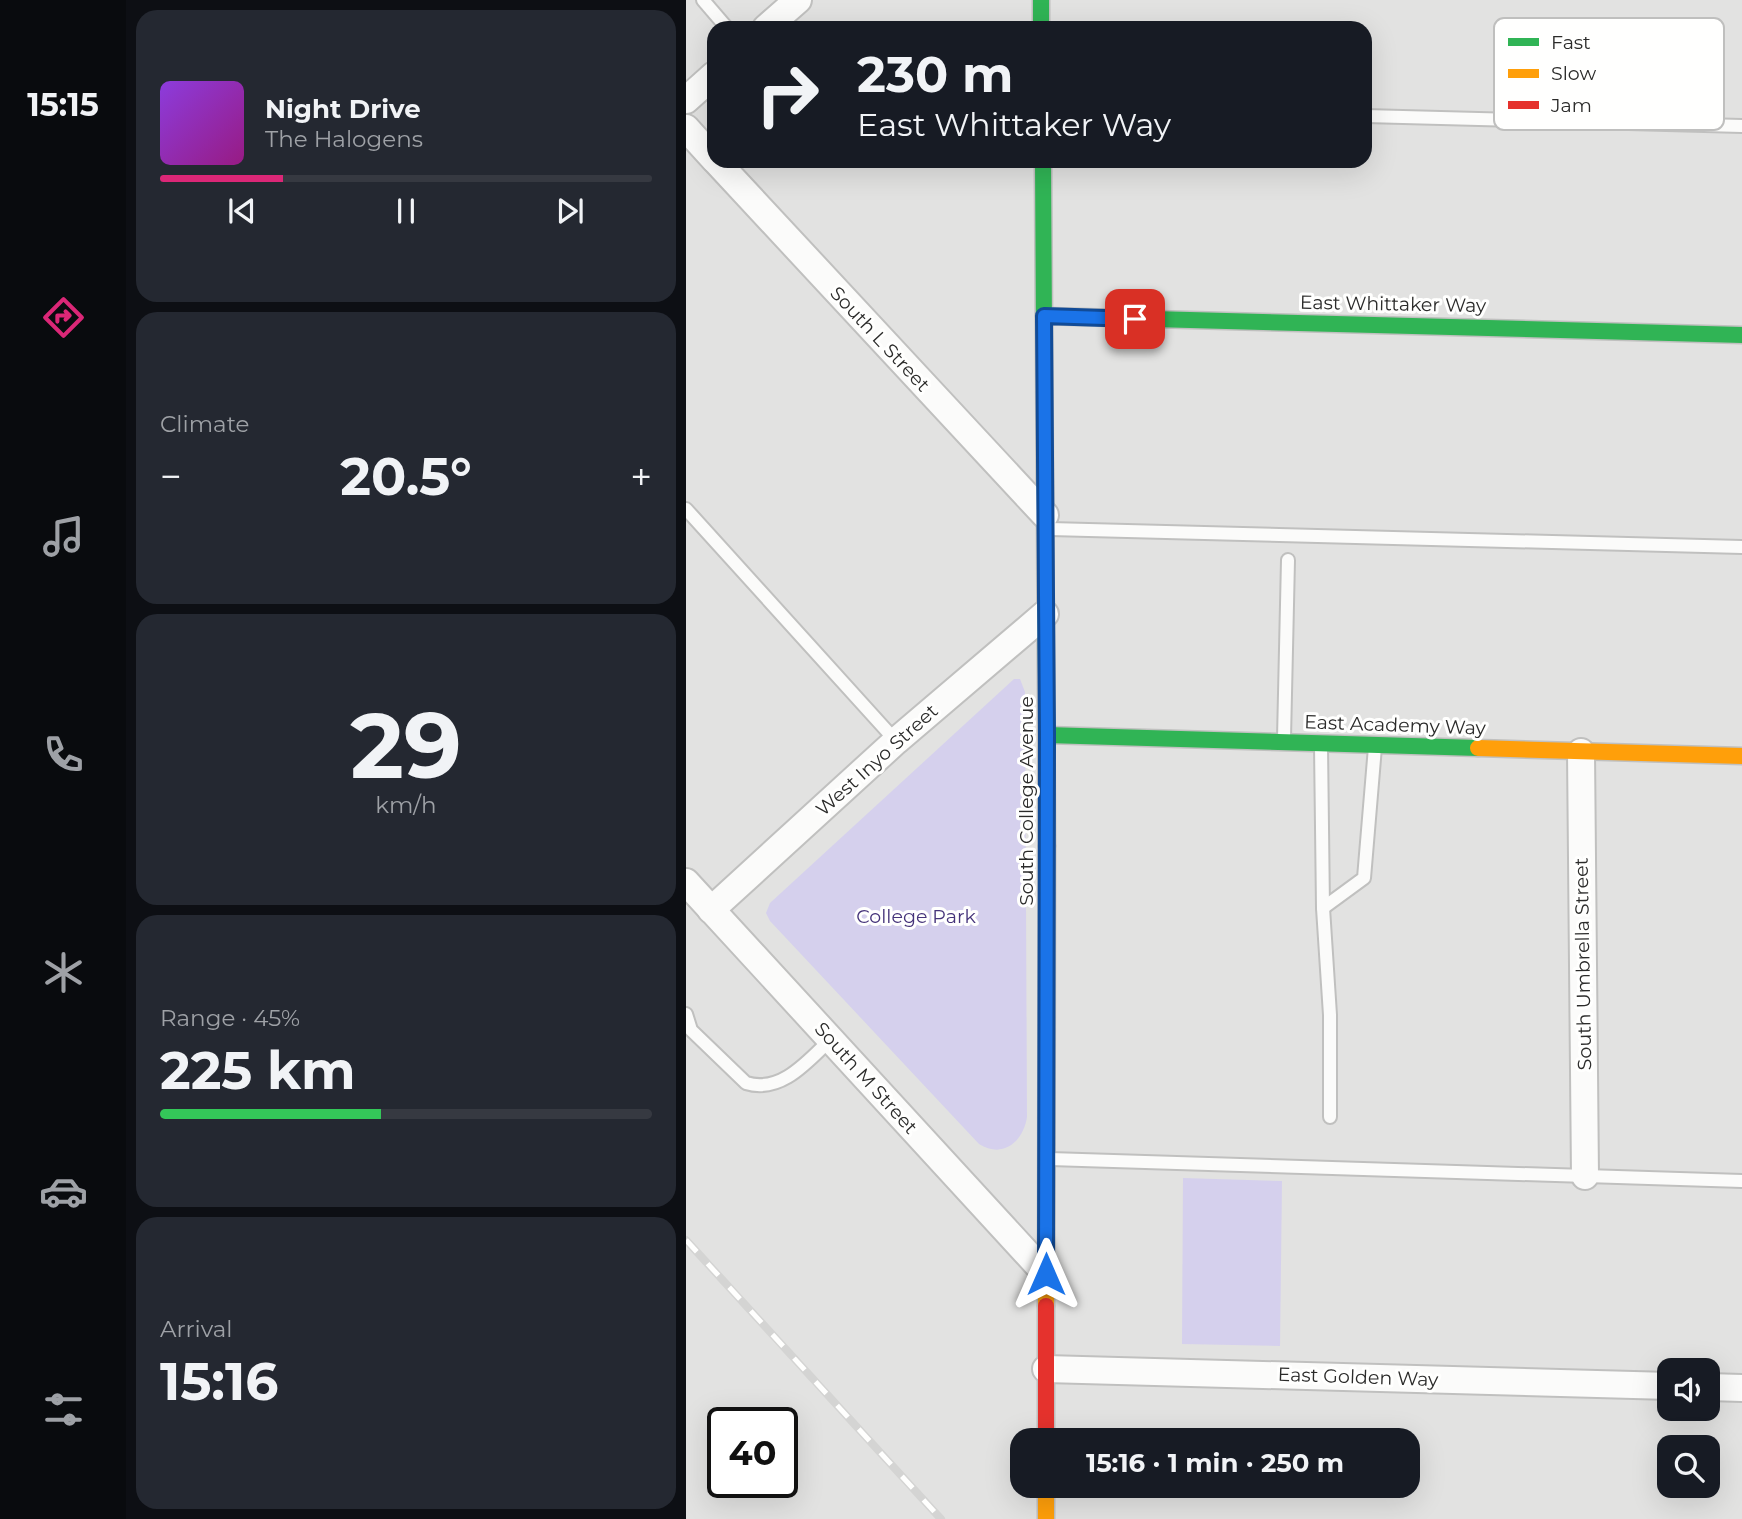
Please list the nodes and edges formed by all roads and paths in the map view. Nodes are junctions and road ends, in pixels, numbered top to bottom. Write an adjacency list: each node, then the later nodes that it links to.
1 (703, 0): 4 (lane)
2 (798, 0): 5 (street)
3 (1041, 0): 6 (street)
4 (721, 21)
5 (774, 21)
6 (1041, 21)
7 (707, 81): 8 (street)
8 (686, 100)
9 (1372, 116): 10 (lane)
10 (1494, 119)
11 (1724, 126): 12 (lane)
12 (1742, 126)
13 (686, 128): 14 (street, South L Street)
14 (707, 151)
15 (722, 168): 20 (street, South L Street)
16 (1043, 168): 17 (street, South College Avenue)
17 (1044, 316): 18 (street, East Whittaker Way); 20 (street, South College Avenue)
18 (1742, 335)
19 (686, 509): 25 (lane)
20 (1046, 522): 21 (lane); 23 (street, South College Avenue)
21 (1742, 547)
22 (1288, 560): 26 (lane)
23 (1045, 614): 24 (street, South College Avenue); 25 (street, West Inyo Street)
24 (1047, 735): 26 (street, East Academy Way); 37 (street, South College Avenue)
25 (896, 741): 33 (street, West Inyo Street)
26 (1284, 743): 27 (street, East Academy Way)
27 (1321, 744): 28 (street, East Academy Way); 32 (lane)
28 (1376, 745): 29 (street, East Academy Way); 32 (lane)
29 (1581, 752): 30 (street, East Academy Way); 38 (street, South Umbrella Street)
30 (1742, 756)
31 (686, 882): 33 (street, South M Street)
32 (1323, 908): 36 (lane)
33 (711, 910): 35 (street, South M Street)
34 (686, 1014): 35 (lane)
35 (831, 1039): 40 (street, South M Street)
36 (1330, 1117)
37 (1046, 1159): 38 (lane); 40 (street, South College Avenue)
38 (1585, 1176): 39 (lane)
39 (1742, 1181)
40 (1046, 1274): 41 (street, South College Avenue)
41 (1046, 1369): 42 (street, East Golden Way); 45 (street, South College Avenue)
42 (1657, 1386)
43 (1720, 1387): 44 (street)
44 (1742, 1388)
45 (1046, 1428)
46 (1046, 1498): 47 (street)
47 (1046, 1519)

